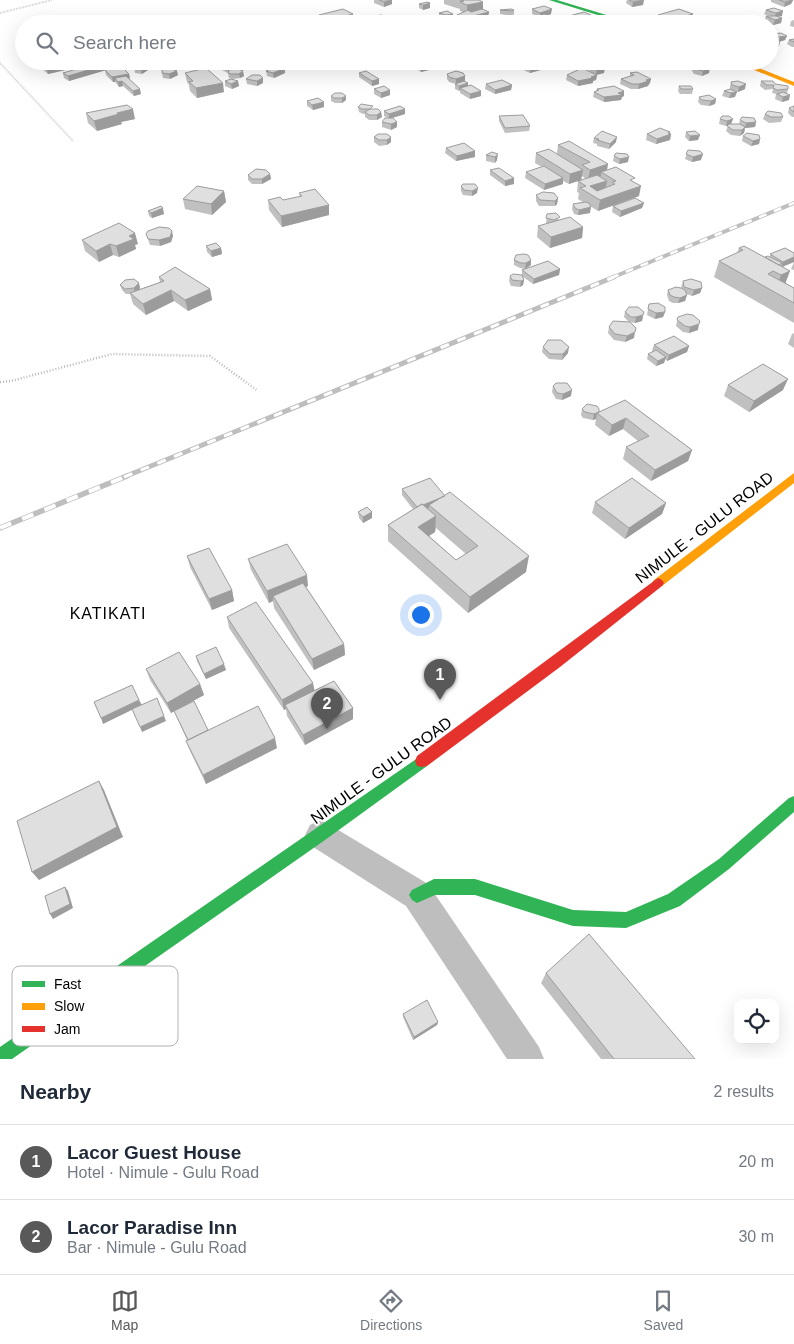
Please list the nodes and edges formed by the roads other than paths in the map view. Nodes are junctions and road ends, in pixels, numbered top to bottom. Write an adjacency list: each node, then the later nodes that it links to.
1 (552, 0): 2 (main road)
2 (603, 15)
3 (758, 70): 4 (main road)
4 (794, 84)
5 (794, 477): 7 (main road, NIMULE - GULU ROAD)
6 (794, 803): 8 (main road)
7 (320, 835): 8 (street); 9 (main road, NIMULE - GULU ROAD)
8 (417, 895): 12 (street)
9 (131, 966)
10 (16, 1046): 11 (main road, NIMULE - GULU ROAD)
11 (0, 1057)
12 (527, 1059)

